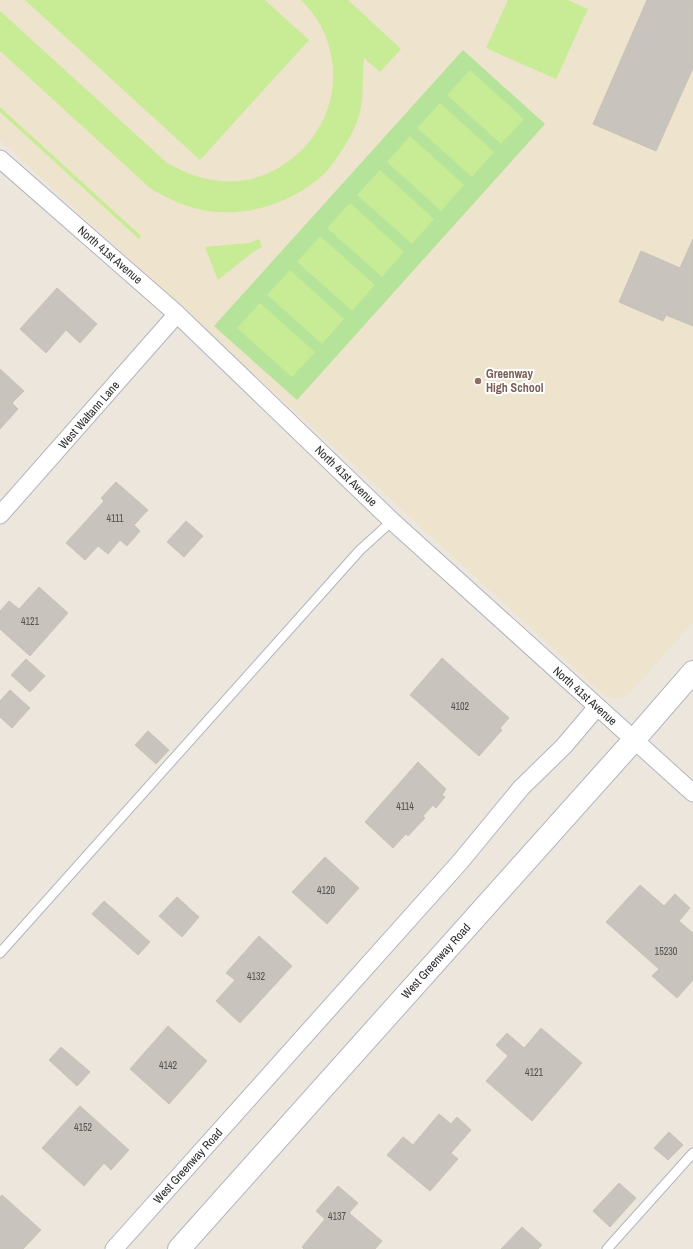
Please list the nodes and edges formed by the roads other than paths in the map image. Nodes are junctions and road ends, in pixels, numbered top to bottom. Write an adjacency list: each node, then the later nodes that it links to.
1 (0, 159): 2 (street, North 41st Avenue)
2 (177, 314): 3 (street, West Waltann Lane); 4 (street, North 41st Avenue)
3 (0, 515)
4 (392, 521): 6 (street, North 41st Avenue); 9 (lane)
5 (693, 672): 7 (main road, West Greenway Road)
6 (597, 708): 7 (street, North 41st Avenue); 11 (street, West Greenway Road)
7 (634, 740): 8 (street, North 41st Avenue); 12 (main road, West Greenway Road)
8 (693, 793)
9 (0, 953)
10 (693, 1153): 13 (lane)
11 (114, 1249)
12 (179, 1249)
13 (607, 1249)

